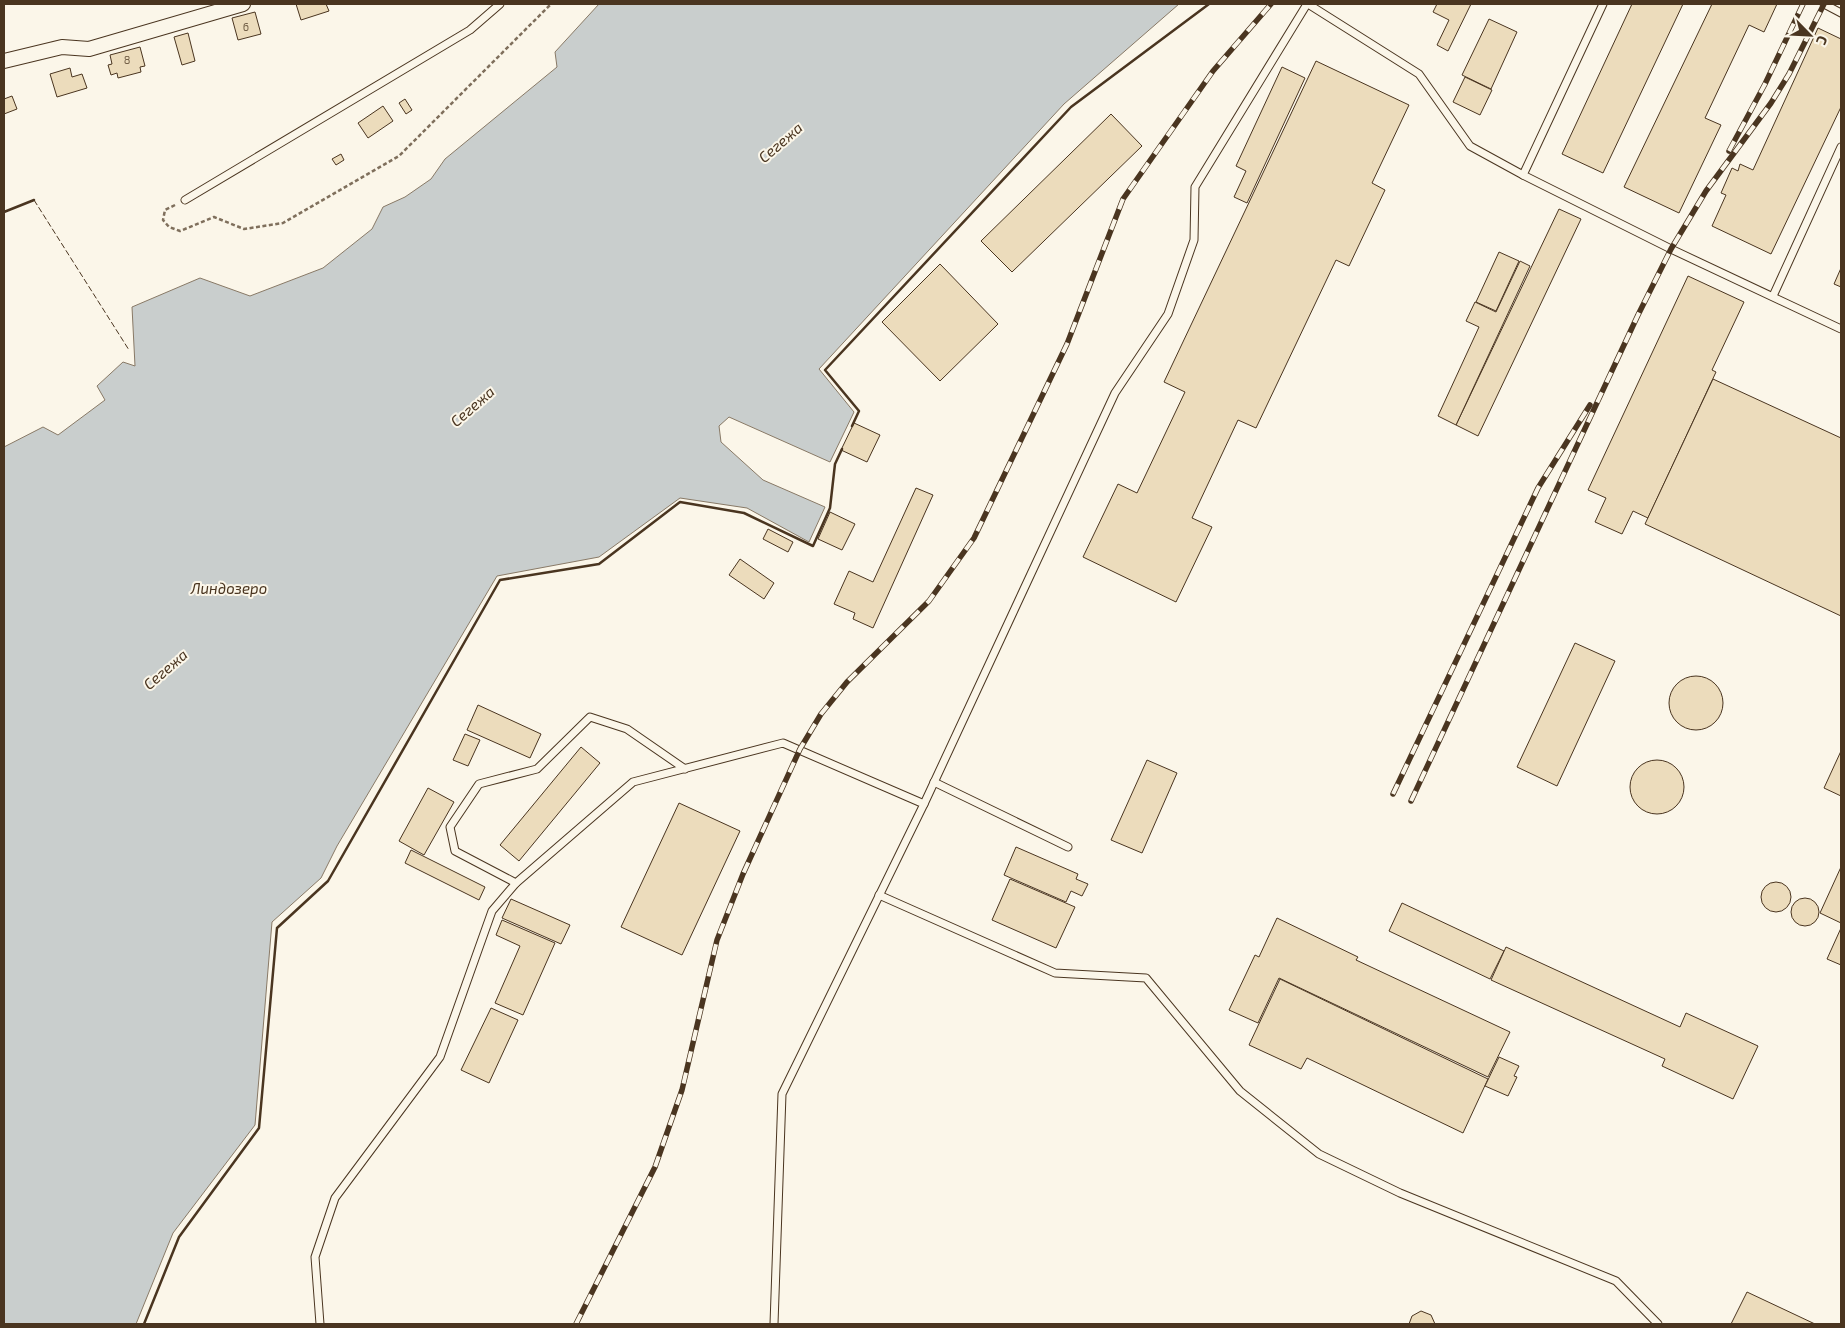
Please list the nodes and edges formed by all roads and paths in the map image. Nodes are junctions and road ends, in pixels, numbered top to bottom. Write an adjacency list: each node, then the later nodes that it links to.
1 (243, 4): 8 (street)
2 (500, 4): 11 (lane)
3 (551, 4): 11 (path)
4 (1308, 4): 10 (lane); 15 (lane)
5 (1603, 4): 10 (lane)
6 (1824, 4): 7 (lane)
7 (1841, 13)
8 (4, 61)
9 (1841, 147): 12 (lane)
10 (1523, 175): 12 (lane)
11 (185, 200)
12 (1773, 296): 13 (lane)
13 (1841, 329)
14 (685, 769): 16 (lane); 18 (lane); 18 (lane)
15 (934, 782): 16 (lane); 17 (lane)
16 (924, 804): 19 (lane)
17 (1068, 847)
18 (516, 883): 20 (lane)
19 (879, 895): 21 (lane); 22 (lane)
20 (320, 1324)
21 (774, 1324)
22 (1658, 1324)

